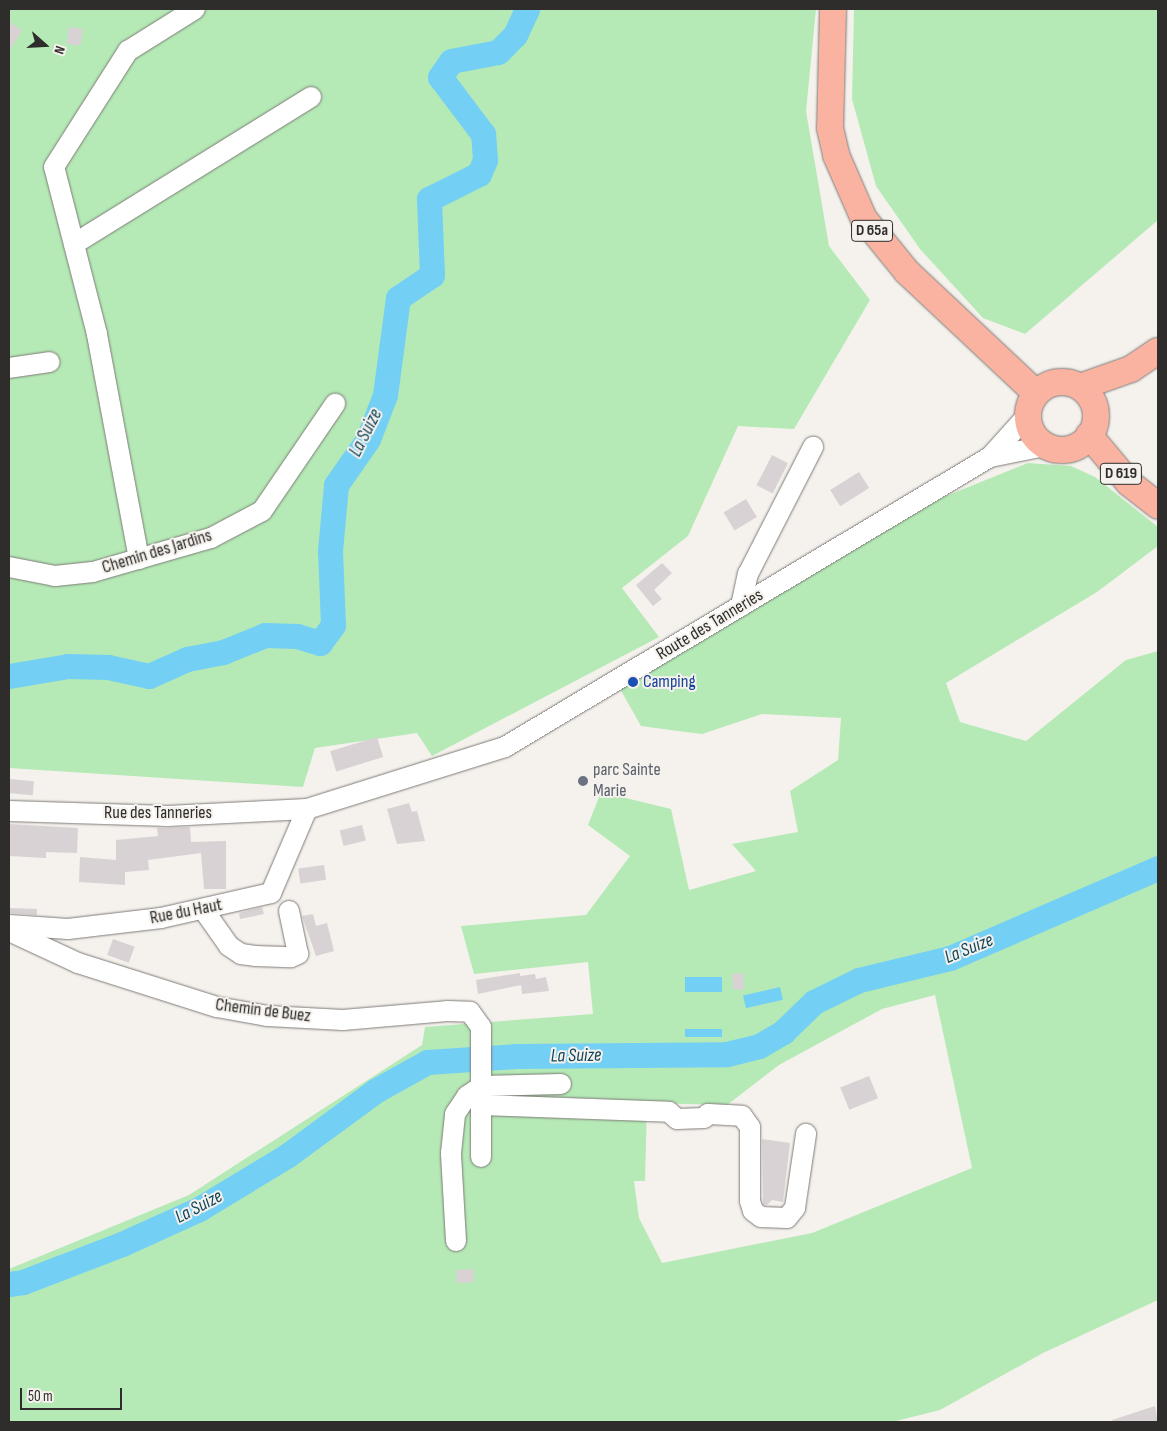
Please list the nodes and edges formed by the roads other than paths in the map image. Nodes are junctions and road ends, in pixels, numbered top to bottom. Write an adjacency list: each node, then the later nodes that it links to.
1 (195, 9): 4 (street)
2 (832, 9): 11 (main road, D 65a)
3 (311, 98): 4 (street)
4 (74, 244): 17 (street)
5 (1158, 351): 8 (main road)
6 (50, 362): 7 (street)
7 (9, 368)
8 (1131, 369): 9 (main road); 12 (main road)
9 (1080, 387): 11 (main road); 12 (main road)
10 (335, 404): 17 (street, Chemin des Jardins)
11 (1032, 404): 13 (main road); 15 (street, Route des Tanneries)
12 (1093, 426): 13 (main road); 16 (main road, D 619)
13 (1046, 446): 15 (street, Route des Tanneries)
14 (813, 447): 19 (street)
15 (990, 457): 19 (street, Route des Tanneries)
16 (1158, 506)
17 (139, 559): 18 (street, Chemin des Jardins)
18 (9, 567)
19 (741, 606): 20 (street, Route des Tanneries)
20 (307, 809): 21 (street, Rue des Tanneries); 22 (street, Rue du Haut)
21 (9, 811)
22 (203, 909): 23 (street); 24 (street, Rue du Haut)
23 (289, 911)
24 (9, 926)
25 (9, 931): 27 (street, Chemin de Buez)
26 (561, 1084): 27 (street)
27 (482, 1086): 28 (street); 29 (street, Chemin de Buez); 30 (street)
28 (806, 1134)
29 (481, 1157)
30 (456, 1241)

